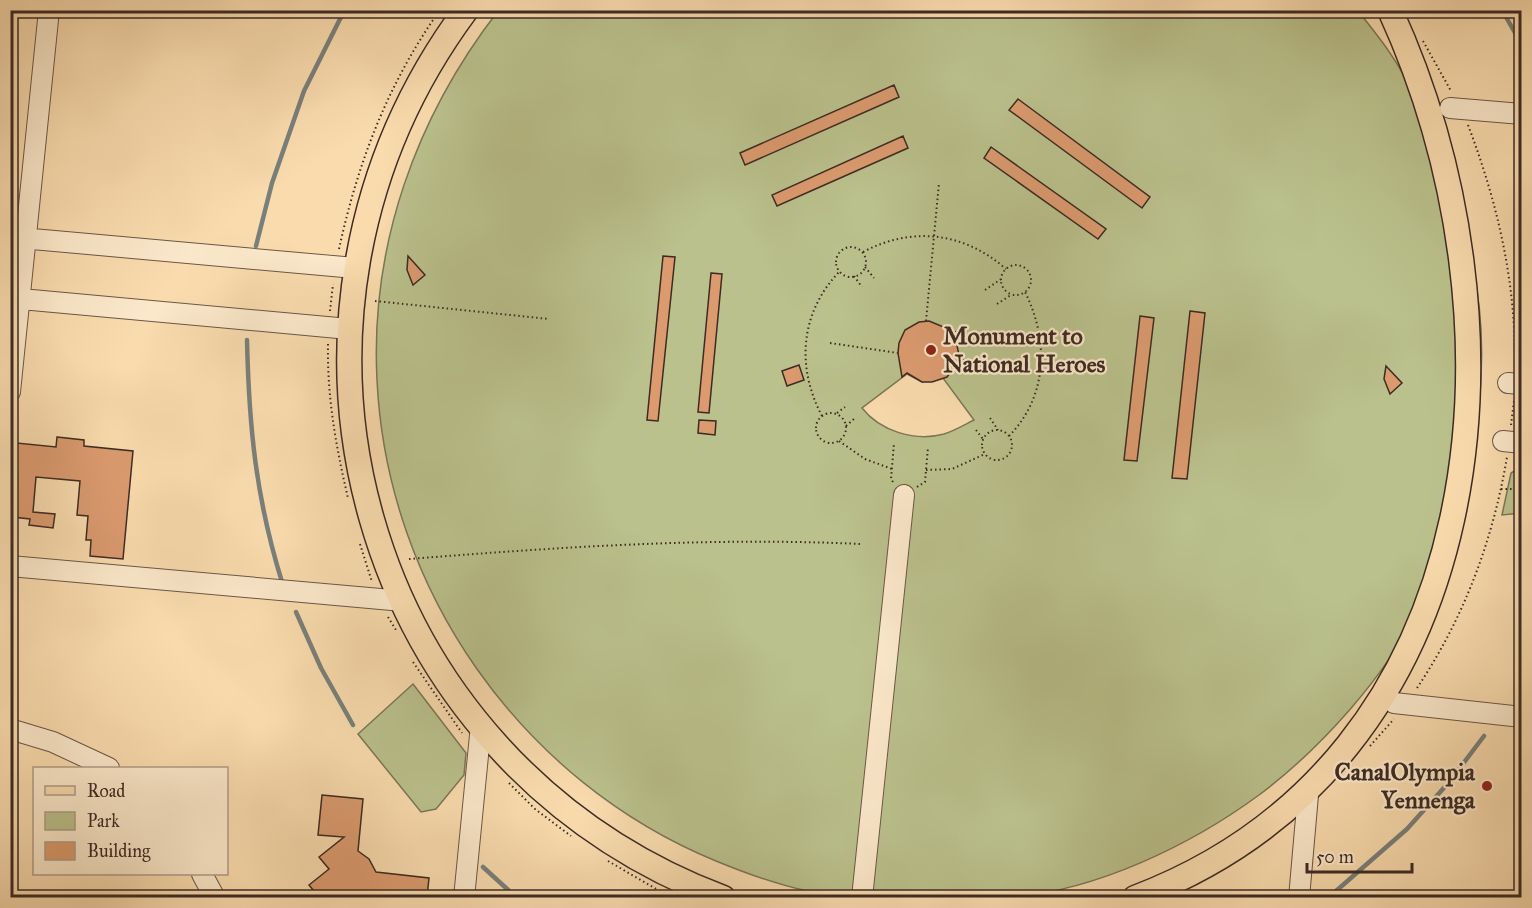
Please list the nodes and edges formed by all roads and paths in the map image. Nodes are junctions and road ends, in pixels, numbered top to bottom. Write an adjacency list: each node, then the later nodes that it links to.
1 (49, 10): 11 (street)
2 (440, 10): 13 (path)
3 (466, 10): 13 (main road)
4 (1390, 10): 6 (main road)
5 (1421, 38): 6 (path)
6 (1456, 108): 7 (street); 8 (main road); 37 (path)
7 (1521, 114)
8 (1463, 135)
9 (939, 183): 10 (path)
10 (934, 235): 12 (path); 15 (path); 28 (path)
11 (18, 238): 13 (street); 24 (street)
12 (863, 252): 14 (path); 16 (path)
13 (345, 267): 25 (main road); 29 (path)
14 (865, 267): 17 (path); 18 (path)
15 (1006, 269): 19 (path); 22 (path)
16 (840, 271): 17 (path); 38 (path)
17 (854, 276): 20 (path)
18 (874, 278)
19 (1001, 279): 21 (path); 23 (path)
20 (862, 287)
21 (985, 290)
22 (1025, 292): 23 (path); 44 (path)
23 (1011, 295): 26 (path)
24 (15, 298): 29 (street); 34 (street)
25 (351, 298): 27 (path); 29 (main road)
26 (997, 304)
27 (549, 318)
28 (926, 321)
29 (339, 328): 55 (path); 58 (main road)
30 (830, 344): 31 (path)
31 (898, 353)
32 (958, 360): 33 (path)
33 (1013, 366)
34 (10, 392)
35 (845, 406): 36 (path)
36 (837, 413): 38 (path); 41 (path)
37 (1510, 413): 37 (path); 52 (path)
38 (822, 416): 46 (path)
39 (990, 418): 43 (path)
40 (854, 419): 41 (path)
41 (846, 426): 46 (path)
42 (976, 430): 45 (path)
43 (998, 430): 44 (path); 45 (path)
44 (1009, 436): 49 (path)
45 (983, 439): 49 (path)
46 (838, 441): 50 (path)
47 (894, 444): 50 (path)
48 (928, 447): 51 (path)
49 (985, 454): 51 (path)
50 (892, 469): 54 (path)
51 (926, 470): 54 (path)
52 (1501, 489): 53 (path); 64 (path)
53 (1521, 489)
54 (904, 495): 81 (street)
55 (349, 504)
56 (358, 537): 60 (path)
57 (861, 544): 58 (path)
58 (385, 560): 60 (main road)
59 (10, 566): 60 (street)
60 (391, 601): 62 (path); 66 (main road)
61 (1436, 638): 64 (main road)
62 (400, 639)
63 (411, 658): 68 (path)
64 (1400, 704): 65 (street); 69 (path); 72 (main road)
65 (1521, 717)
66 (482, 725): 68 (street); 76 (main road)
67 (10, 729): 70 (street)
68 (479, 753): 78 (street)
69 (1363, 754)
70 (107, 767)
71 (503, 777): 73 (path)
72 (1308, 795): 82 (main road); 83 (street)
73 (575, 840)
74 (601, 857): 79 (path)
75 (203, 875): 77 (street)
76 (704, 892): 80 (main road)
77 (215, 897)
78 (464, 897)
79 (672, 897)
80 (723, 897)
81 (862, 897)
82 (1135, 897)
83 (1299, 897)

